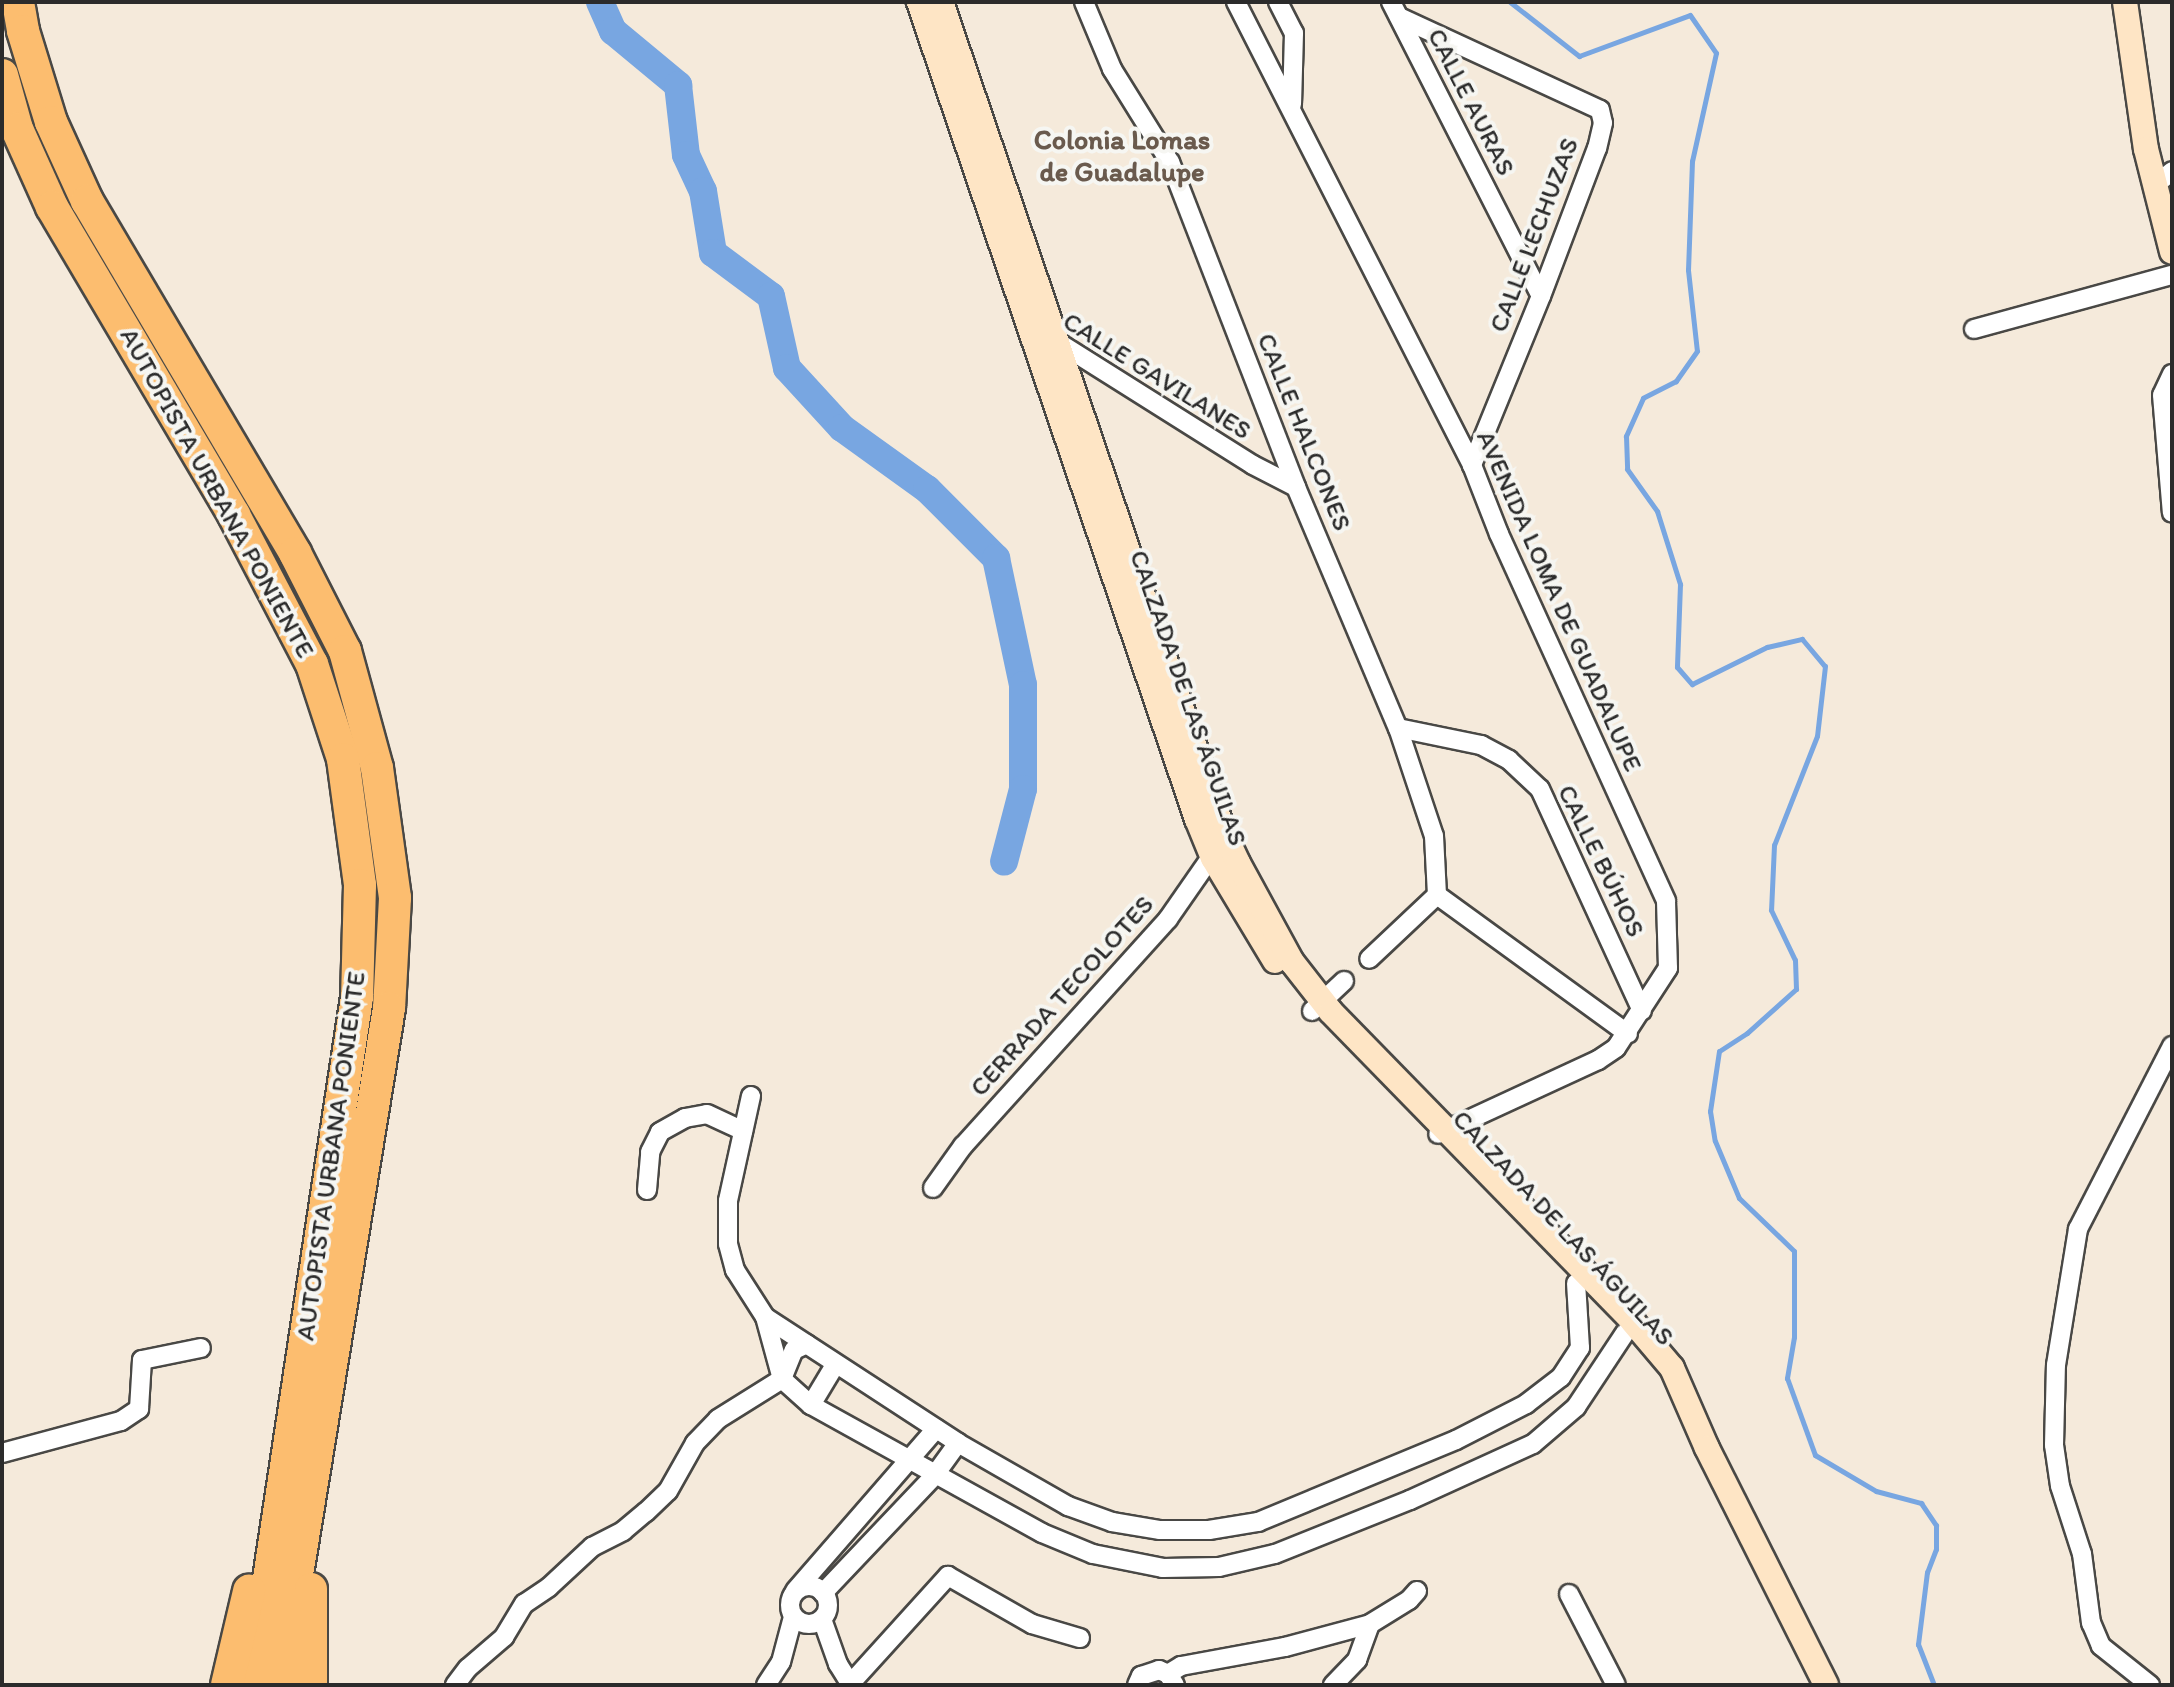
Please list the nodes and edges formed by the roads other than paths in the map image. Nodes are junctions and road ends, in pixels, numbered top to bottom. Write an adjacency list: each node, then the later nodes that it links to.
1 (18, 2): 50 (highway, AUTOPISTA URBANA PONIENTE)
2 (919, 2): 16 (main road, CALZADA DE LAS ÁGUILAS)
3 (941, 2): 17 (main road, CALZADA DE LAS ÁGUILAS)
4 (1084, 2): 20 (street, CALLE HALCONES)
5 (1236, 2): 10 (street, AVENIDA LOMA DE GUADALUPE)
6 (1278, 2): 10 (street)
7 (2125, 2): 11 (main road)
8 (1395, 9): 14 (street, CALLE AURAS); 14 (street, CALLE LECHUZAS)
9 (2, 75): 56 (highway, AUTOPISTA URBANA PONIENTE)
10 (1292, 107): 19 (street, AVENIDA LOMA DE GUADALUPE)
11 (2164, 178): 12 (main road)
12 (2172, 252)
13 (2172, 275): 15 (street)
14 (1541, 296): 19 (street, CALLE LECHUZAS)
15 (1974, 329)
16 (1033, 332): 17 (street, CALLE GAVILANES); 24 (main road, CALZADA DE LAS ÁGUILAS)
17 (1059, 341): 20 (street, CALLE GAVILANES); 23 (main road, CALZADA DE LAS ÁGUILAS)
18 (2172, 374): 21 (street)
19 (1472, 465): 29 (street, AVENIDA LOMA DE GUADALUPE)
20 (1296, 487): 22 (street, CALLE HALCONES)
21 (2172, 512)
22 (1398, 728): 25 (street, CALLE HALCONES); 29 (street, CALLE BÚHOS)
23 (1224, 833): 24 (street, CERRADA TECOLOTES); 28 (main road, CALZADA DE LAS ÁGUILAS)
24 (1213, 858): 28 (main road, CALZADA DE LAS ÁGUILAS); 35 (street, CERRADA TECOLOTES)
25 (1437, 895): 26 (street); 30 (street)
26 (1369, 959)
27 (1344, 981): 28 (street)
28 (1316, 1005): 34 (main road, CALZADA DE LAS ÁGUILAS)
29 (1642, 1011): 30 (street, AVENIDA LOMA DE GUADALUPE)
30 (1628, 1034): 34 (street, AVENIDA LOMA DE GUADALUPE)
31 (2172, 1046): 77 (street)
32 (751, 1096): 33 (street)
33 (743, 1131): 36 (street); 38 (street)
34 (1441, 1131): 37 (main road, CALZADA DE LAS ÁGUILAS); 47 (main road, CALZADA DE LAS ÁGUILAS)
35 (933, 1188)
36 (647, 1190)
37 (1576, 1283): 39 (main road, CALZADA DE LAS ÁGUILAS); 42 (street)
38 (765, 1317): 40 (street); 45 (street)
39 (1625, 1333): 44 (street); 47 (main road, CALZADA DE LAS ÁGUILAS)
40 (807, 1344): 43 (street); 45 (street)
41 (201, 1348): 51 (street)
42 (1580, 1348): 44 (street); 49 (street)
43 (835, 1365): 46 (street); 48 (street)
44 (1603, 1369): 53 (street)
45 (782, 1379): 46 (street); 71 (street)
46 (811, 1405): 52 (street)
47 (1688, 1408): 76 (main road, CALZADA DE LAS ÁGUILAS)
48 (936, 1429): 49 (street); 52 (street)
49 (958, 1443): 53 (street)
50 (317, 1450): 69 (highway); 70 (highway)
51 (2, 1453)
52 (910, 1462): 53 (street); 54 (street)
53 (934, 1476): 55 (street)
54 (894, 1481): 55 (street); 57 (street)
55 (914, 1497): 59 (street)
56 (274, 1552): 67 (highway); 68 (highway, AUTOPISTA URBANA PONIENTE)
57 (795, 1591): 59 (street); 61 (street)
58 (1417, 1591): 63 (street)
59 (823, 1593): 62 (street)
60 (1569, 1594): 75 (street)
61 (793, 1617): 62 (street); 72 (street)
62 (822, 1619): 66 (street)
63 (1370, 1624): 65 (street); 74 (street)
64 (1080, 1638): 66 (street)
65 (1171, 1679): 73 (street)
66 (851, 1684)
67 (227, 1685)
68 (253, 1685)
69 (279, 1685)
70 (311, 1685)
71 (455, 1685)
72 (766, 1685)
73 (1137, 1685)
74 (1333, 1685)
75 (1616, 1685)
76 (1826, 1685)
77 (2150, 1685)

